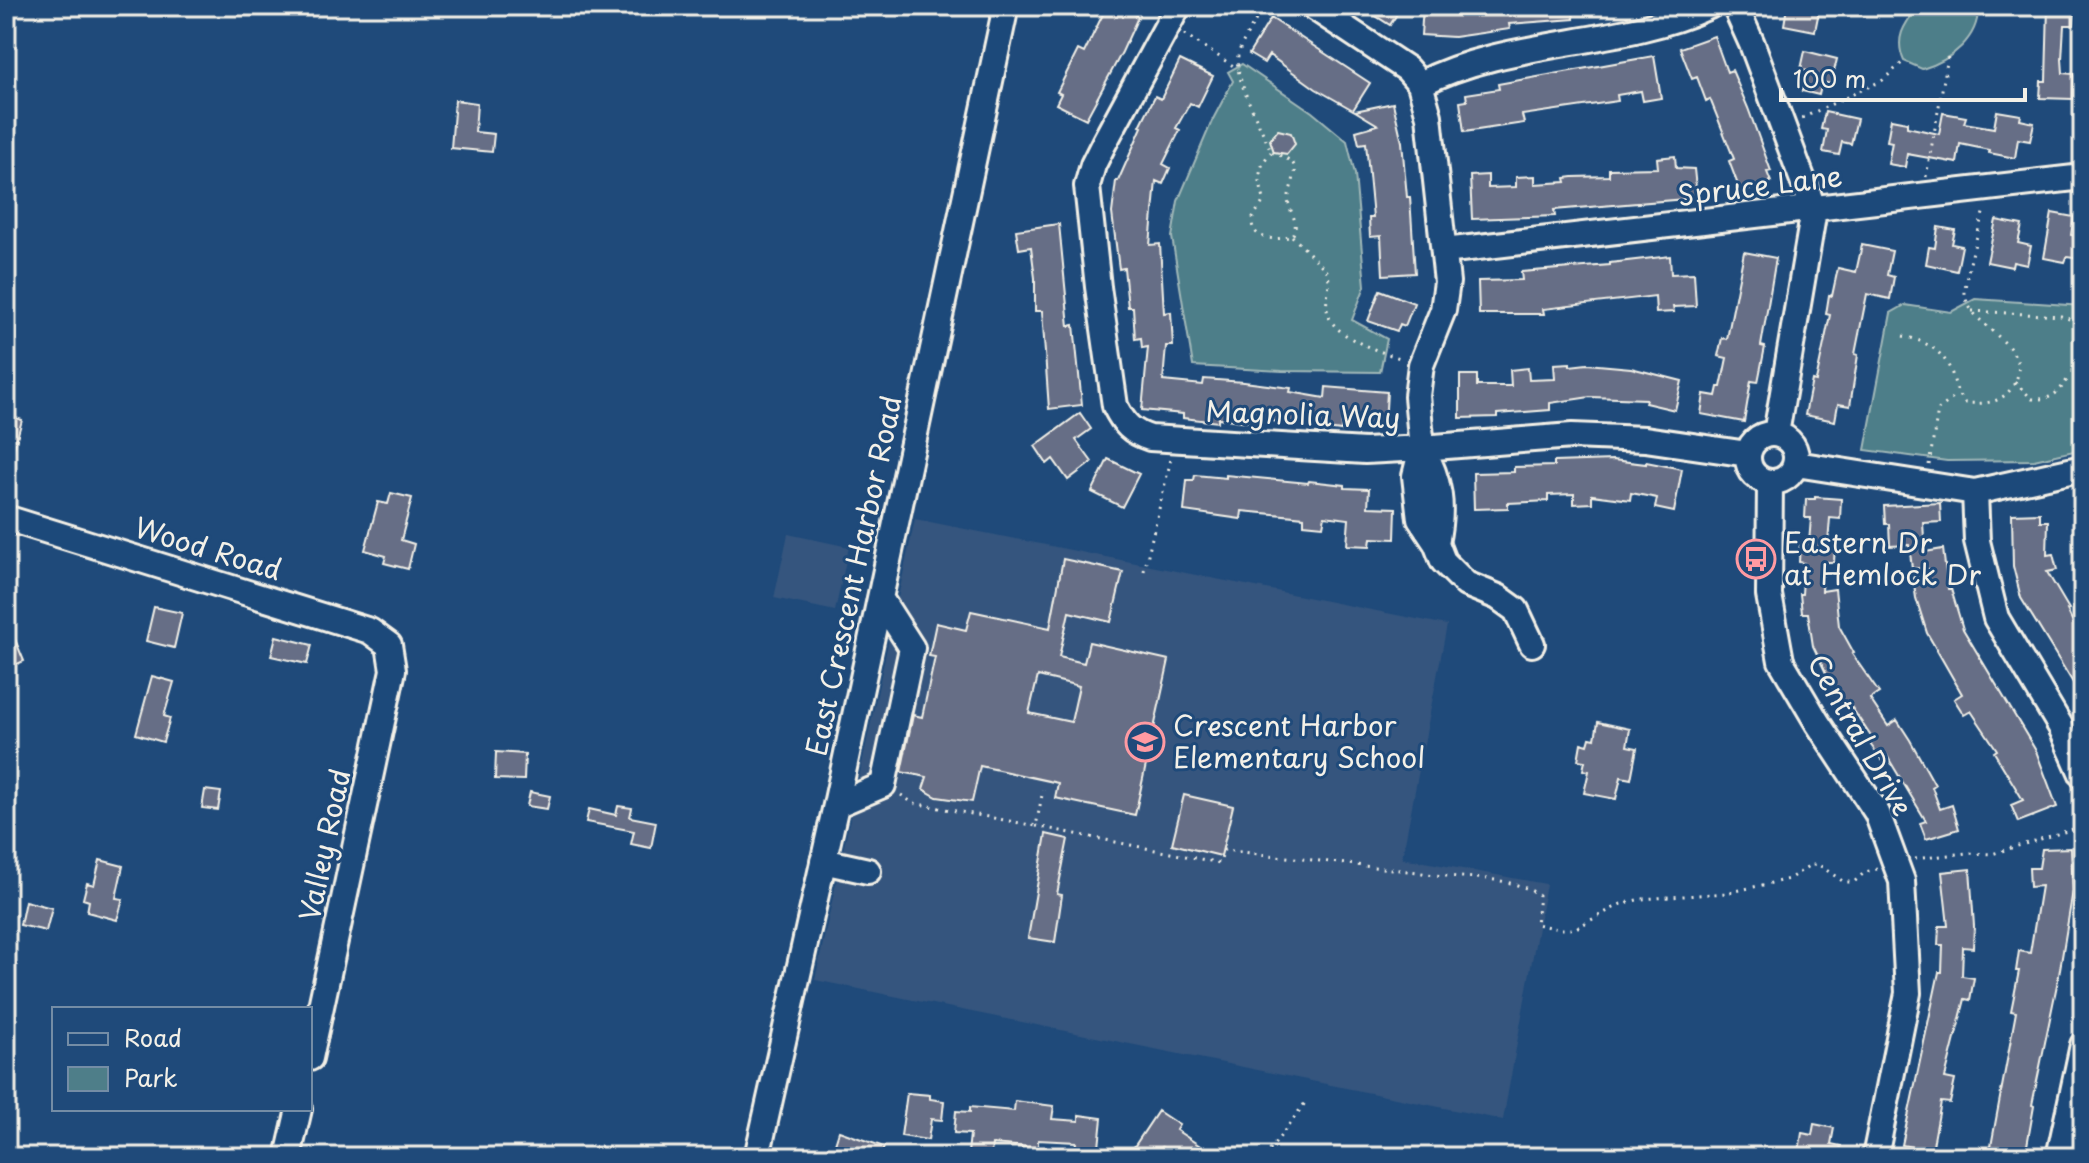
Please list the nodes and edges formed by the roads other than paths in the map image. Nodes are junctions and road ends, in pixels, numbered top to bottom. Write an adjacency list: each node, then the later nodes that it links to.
1 (1006, 6): 18 (street, East Crescent Harbor Road)
2 (1312, 6): 6 (street)
3 (1709, 6): 6 (street)
4 (1735, 6): 8 (street)
5 (1172, 15): 11 (street, Magnolia Way)
6 (1420, 84): 9 (street, Magnolia Way)
7 (2083, 177): 8 (street, Spruce Lane)
8 (1814, 210): 9 (street, Spruce Lane); 10 (street)
9 (1444, 251): 11 (street, Magnolia Way)
10 (1776, 434): 12 (street); 13 (street)
11 (1422, 448): 12 (street); 19 (street)
12 (1748, 454): 15 (street)
13 (1796, 464): 15 (street); 16 (street)
14 (2083, 468): 16 (street)
15 (1770, 483): 30 (street, Central Drive)
16 (1975, 492): 21 (street)
17 (6, 518): 20 (street, Wood Road)
18 (880, 598): 22 (street, East Crescent Harbor Road); 22 (street)
19 (1532, 644)
20 (389, 645): 26 (street, Valley Road)
21 (2083, 776)
22 (836, 805): 23 (street, East Crescent Harbor Road)
23 (823, 861): 24 (street); 29 (street, East Crescent Harbor Road)
24 (868, 871)
25 (2083, 1045): 31 (street)
26 (312, 1049)
27 (299, 1111): 28 (street)
28 (288, 1157)
29 (757, 1157)
30 (1875, 1157)
31 (2059, 1157)

